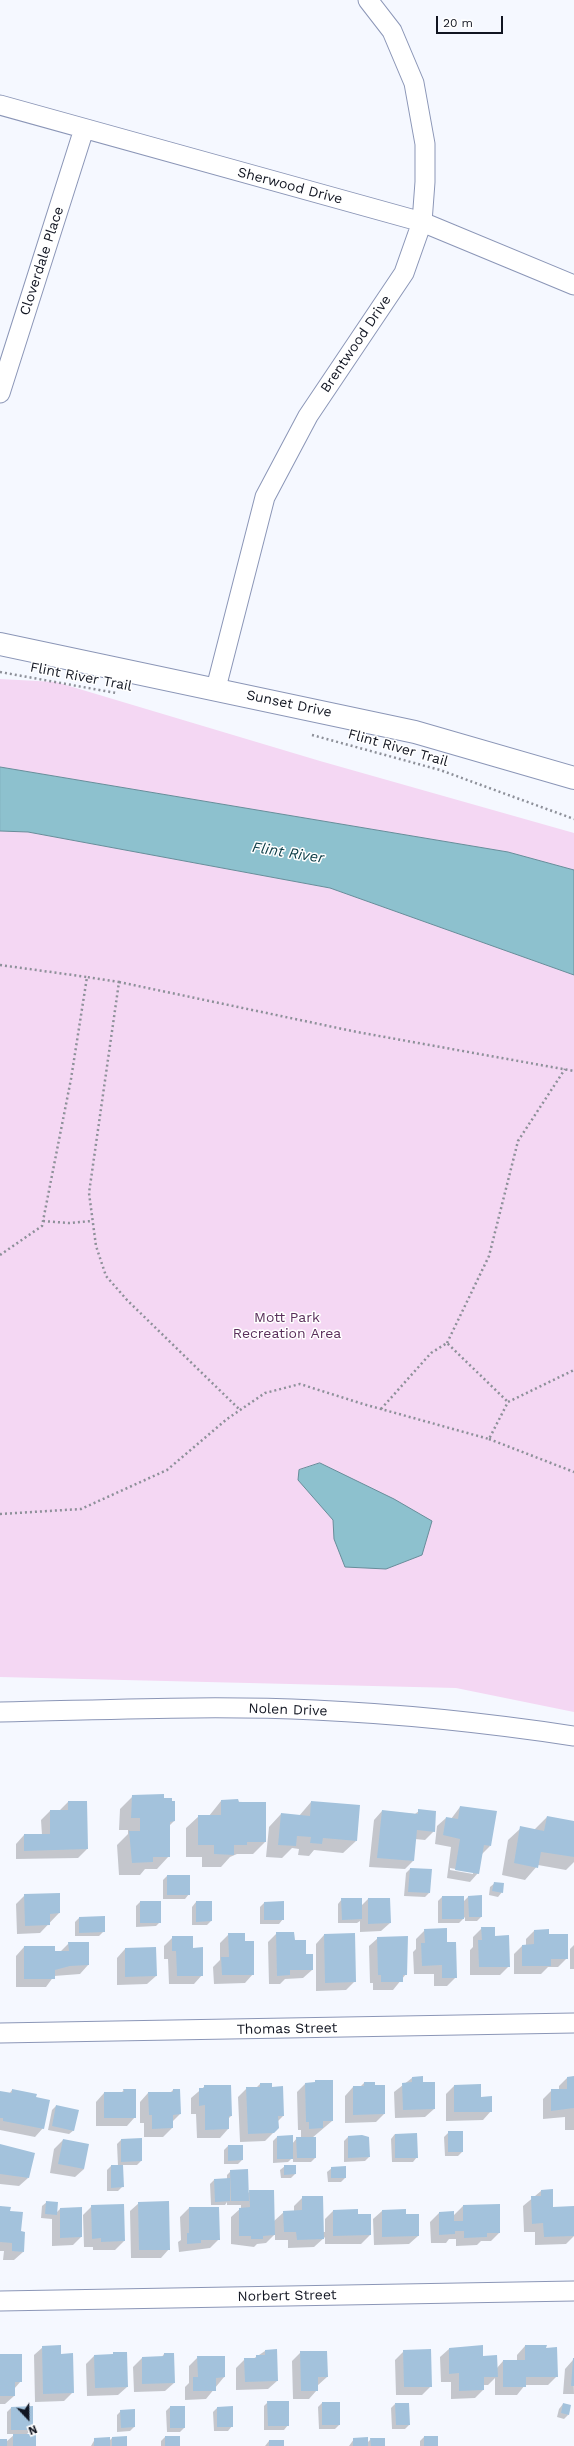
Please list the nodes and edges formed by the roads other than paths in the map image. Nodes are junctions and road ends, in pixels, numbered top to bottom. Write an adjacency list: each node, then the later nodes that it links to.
1 (368, 0): 4 (street, Brentwood Drive)
2 (0, 104): 3 (street, Sherwood Drive)
3 (84, 129): 4 (street, Sherwood Drive); 6 (street, Cloverdale Place)
4 (422, 222): 5 (street, Sherwood Drive); 8 (street, Brentwood Drive)
5 (574, 285)
6 (0, 393)
7 (0, 644): 8 (street, Sunset Drive)
8 (216, 688): 9 (street, Sunset Drive)
9 (574, 778)
10 (0, 1712): 11 (street, Nolen Drive)
11 (574, 1736)
12 (574, 2023): 13 (street, Thomas Street)
13 (0, 2033)
14 (574, 2291): 15 (street, Norbert Street)
15 (0, 2301)

